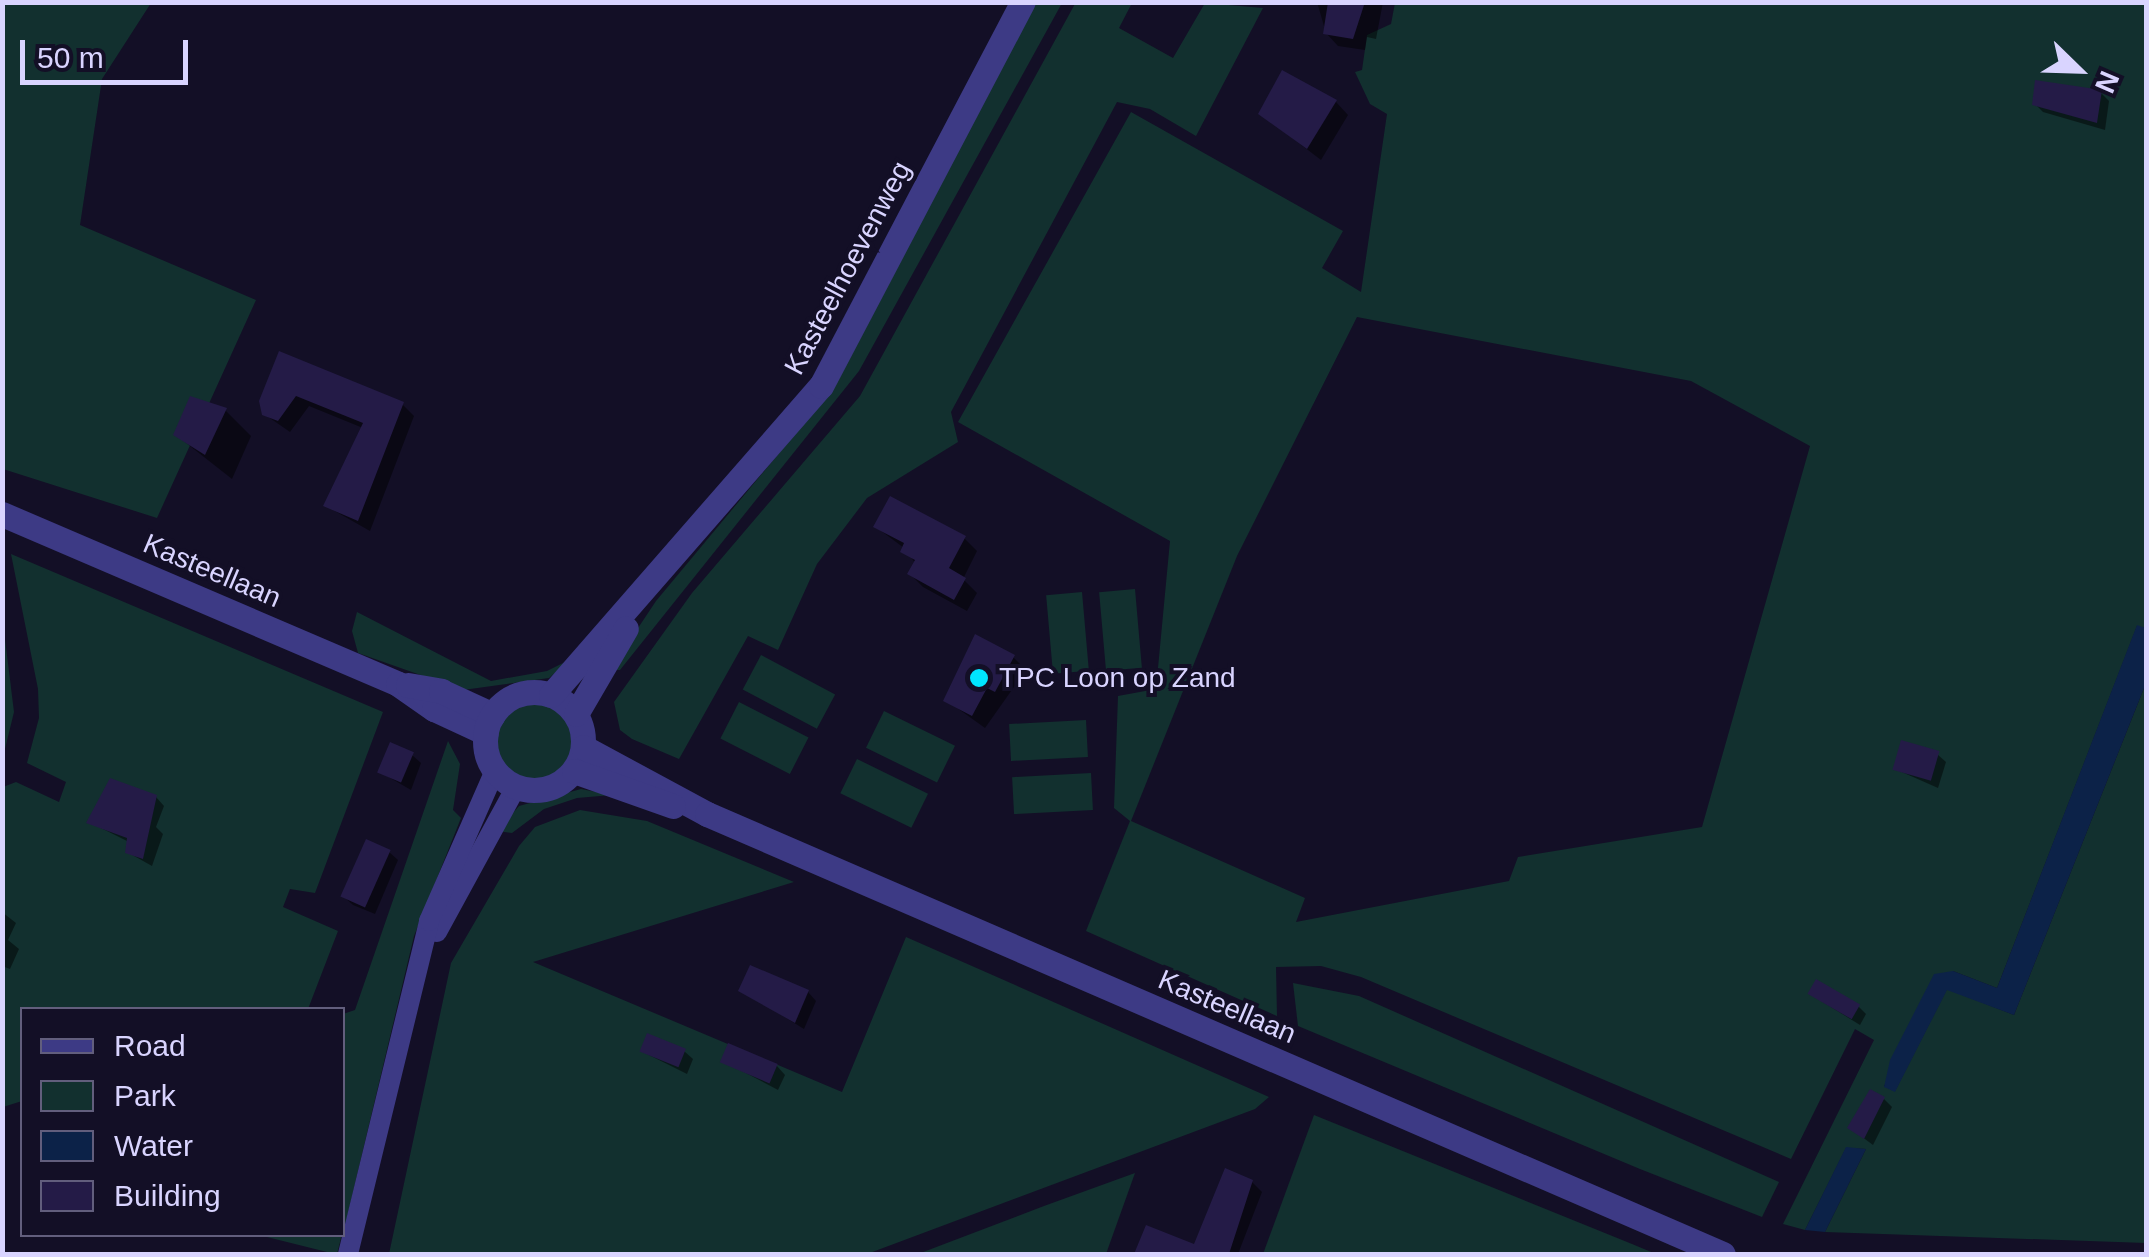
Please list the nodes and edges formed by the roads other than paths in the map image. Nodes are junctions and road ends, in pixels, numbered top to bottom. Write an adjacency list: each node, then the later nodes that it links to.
1 (1023, 2): 3 (street, Kasteelhoevenweg)
2 (2, 514): 6 (street, Kasteellaan)
3 (654, 584): 4 (street, Kasteelhoevenweg); 5 (street, Kasteelhoevenweg)
4 (551, 695): 5 (street); 6 (street)
5 (576, 714): 7 (street)
6 (490, 724): 8 (street)
7 (579, 759): 8 (street); 10 (street, Kasteellaan)
8 (505, 779): 9 (street)
9 (348, 1254)
10 (1723, 1254)

